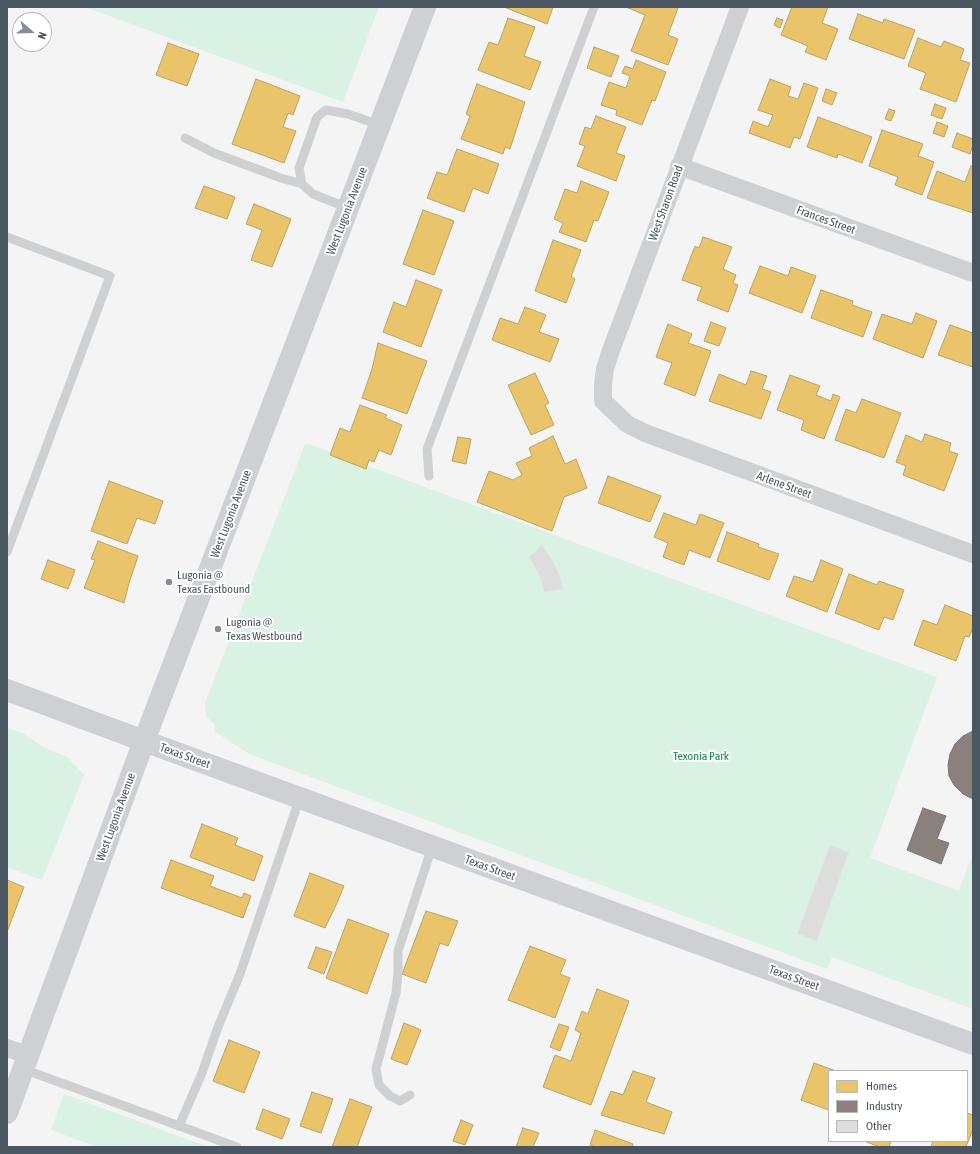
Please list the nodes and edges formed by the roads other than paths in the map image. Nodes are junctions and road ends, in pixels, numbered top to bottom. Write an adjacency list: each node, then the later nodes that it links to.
1 (425, 7): 4 (main road, West Lugonia Avenue)
2 (594, 7): 12 (lane)
3 (740, 7): 6 (street, West Sharon Road)
4 (380, 125): 7 (lane); 8 (main road, West Lugonia Avenue)
5 (185, 138): 7 (lane)
6 (679, 166): 10 (street, Frances Street); 11 (street, West Sharon Road)
7 (302, 184): 8 (lane)
8 (348, 208): 16 (main road, West Lugonia Avenue)
9 (7, 237): 13 (lane)
10 (973, 274)
11 (603, 401): 14 (street, Arlene Street)
12 (429, 476)
13 (7, 552)
14 (973, 554)
15 (7, 690): 16 (main road, Texas Street)
16 (144, 741): 17 (main road, Texas Street); 21 (main road, West Lugonia Avenue)
17 (300, 797): 18 (main road, Texas Street); 24 (lane)
18 (432, 847): 19 (main road, Texas Street); 22 (lane)
19 (973, 1044)
20 (7, 1048): 21 (street)
21 (26, 1062): 23 (main road, West Lugonia Avenue); 24 (lane)
22 (410, 1095)
23 (7, 1112)
24 (179, 1126): 25 (lane)
25 (236, 1147)

